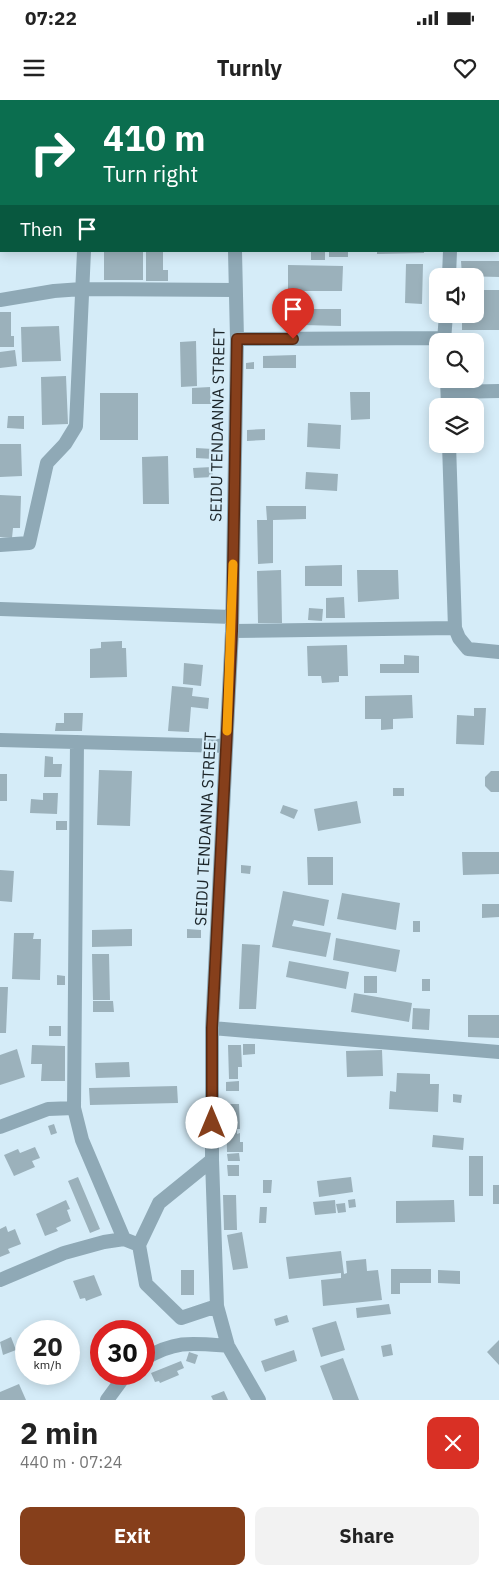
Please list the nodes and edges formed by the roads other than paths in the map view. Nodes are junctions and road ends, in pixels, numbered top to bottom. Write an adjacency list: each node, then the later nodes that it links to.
1 (84, 252): 5 (street)
2 (234, 252): 6 (street, SEIDU TENDANNA STREET)
3 (450, 252): 4 (street)
4 (449, 268)
5 (82, 289): 6 (street); 7 (street); 13 (street)
6 (234, 290): 8 (street, SEIDU TENDANNA STREET)
7 (0, 300)
8 (237, 339): 9 (street); 15 (street, SEIDU TENDANNA STREET)
9 (429, 340)
10 (499, 391): 11 (street)
11 (447, 392)
12 (449, 453): 16 (street)
13 (0, 545)
14 (0, 609): 15 (street)
15 (232, 624): 16 (street); 20 (street, SEIDU TENDANNA STREET)
16 (455, 628): 17 (street)
17 (499, 652)
18 (0, 740): 19 (street)
19 (77, 742): 20 (street); 23 (street)
20 (226, 746): 21 (street, SEIDU TENDANNA STREET)
21 (212, 1028): 22 (street); 25 (street, SEIDU TENDANNA STREET)
22 (499, 1052)
23 (74, 1108): 24 (street); 26 (street)
24 (0, 1127)
25 (212, 1160): 27 (street); 29 (street, SEIDU TENDANNA STREET)
26 (124, 1239): 27 (street); 28 (street)
27 (139, 1245): 29 (street)
28 (0, 1280)
29 (217, 1306): 30 (street, SEIDU TENDANNA STREET)
30 (228, 1346): 31 (street); 34 (street, SEIDU TENDANNA STREET)
31 (155, 1352)
32 (118, 1385): 33 (street)
33 (107, 1400)
34 (258, 1400)

